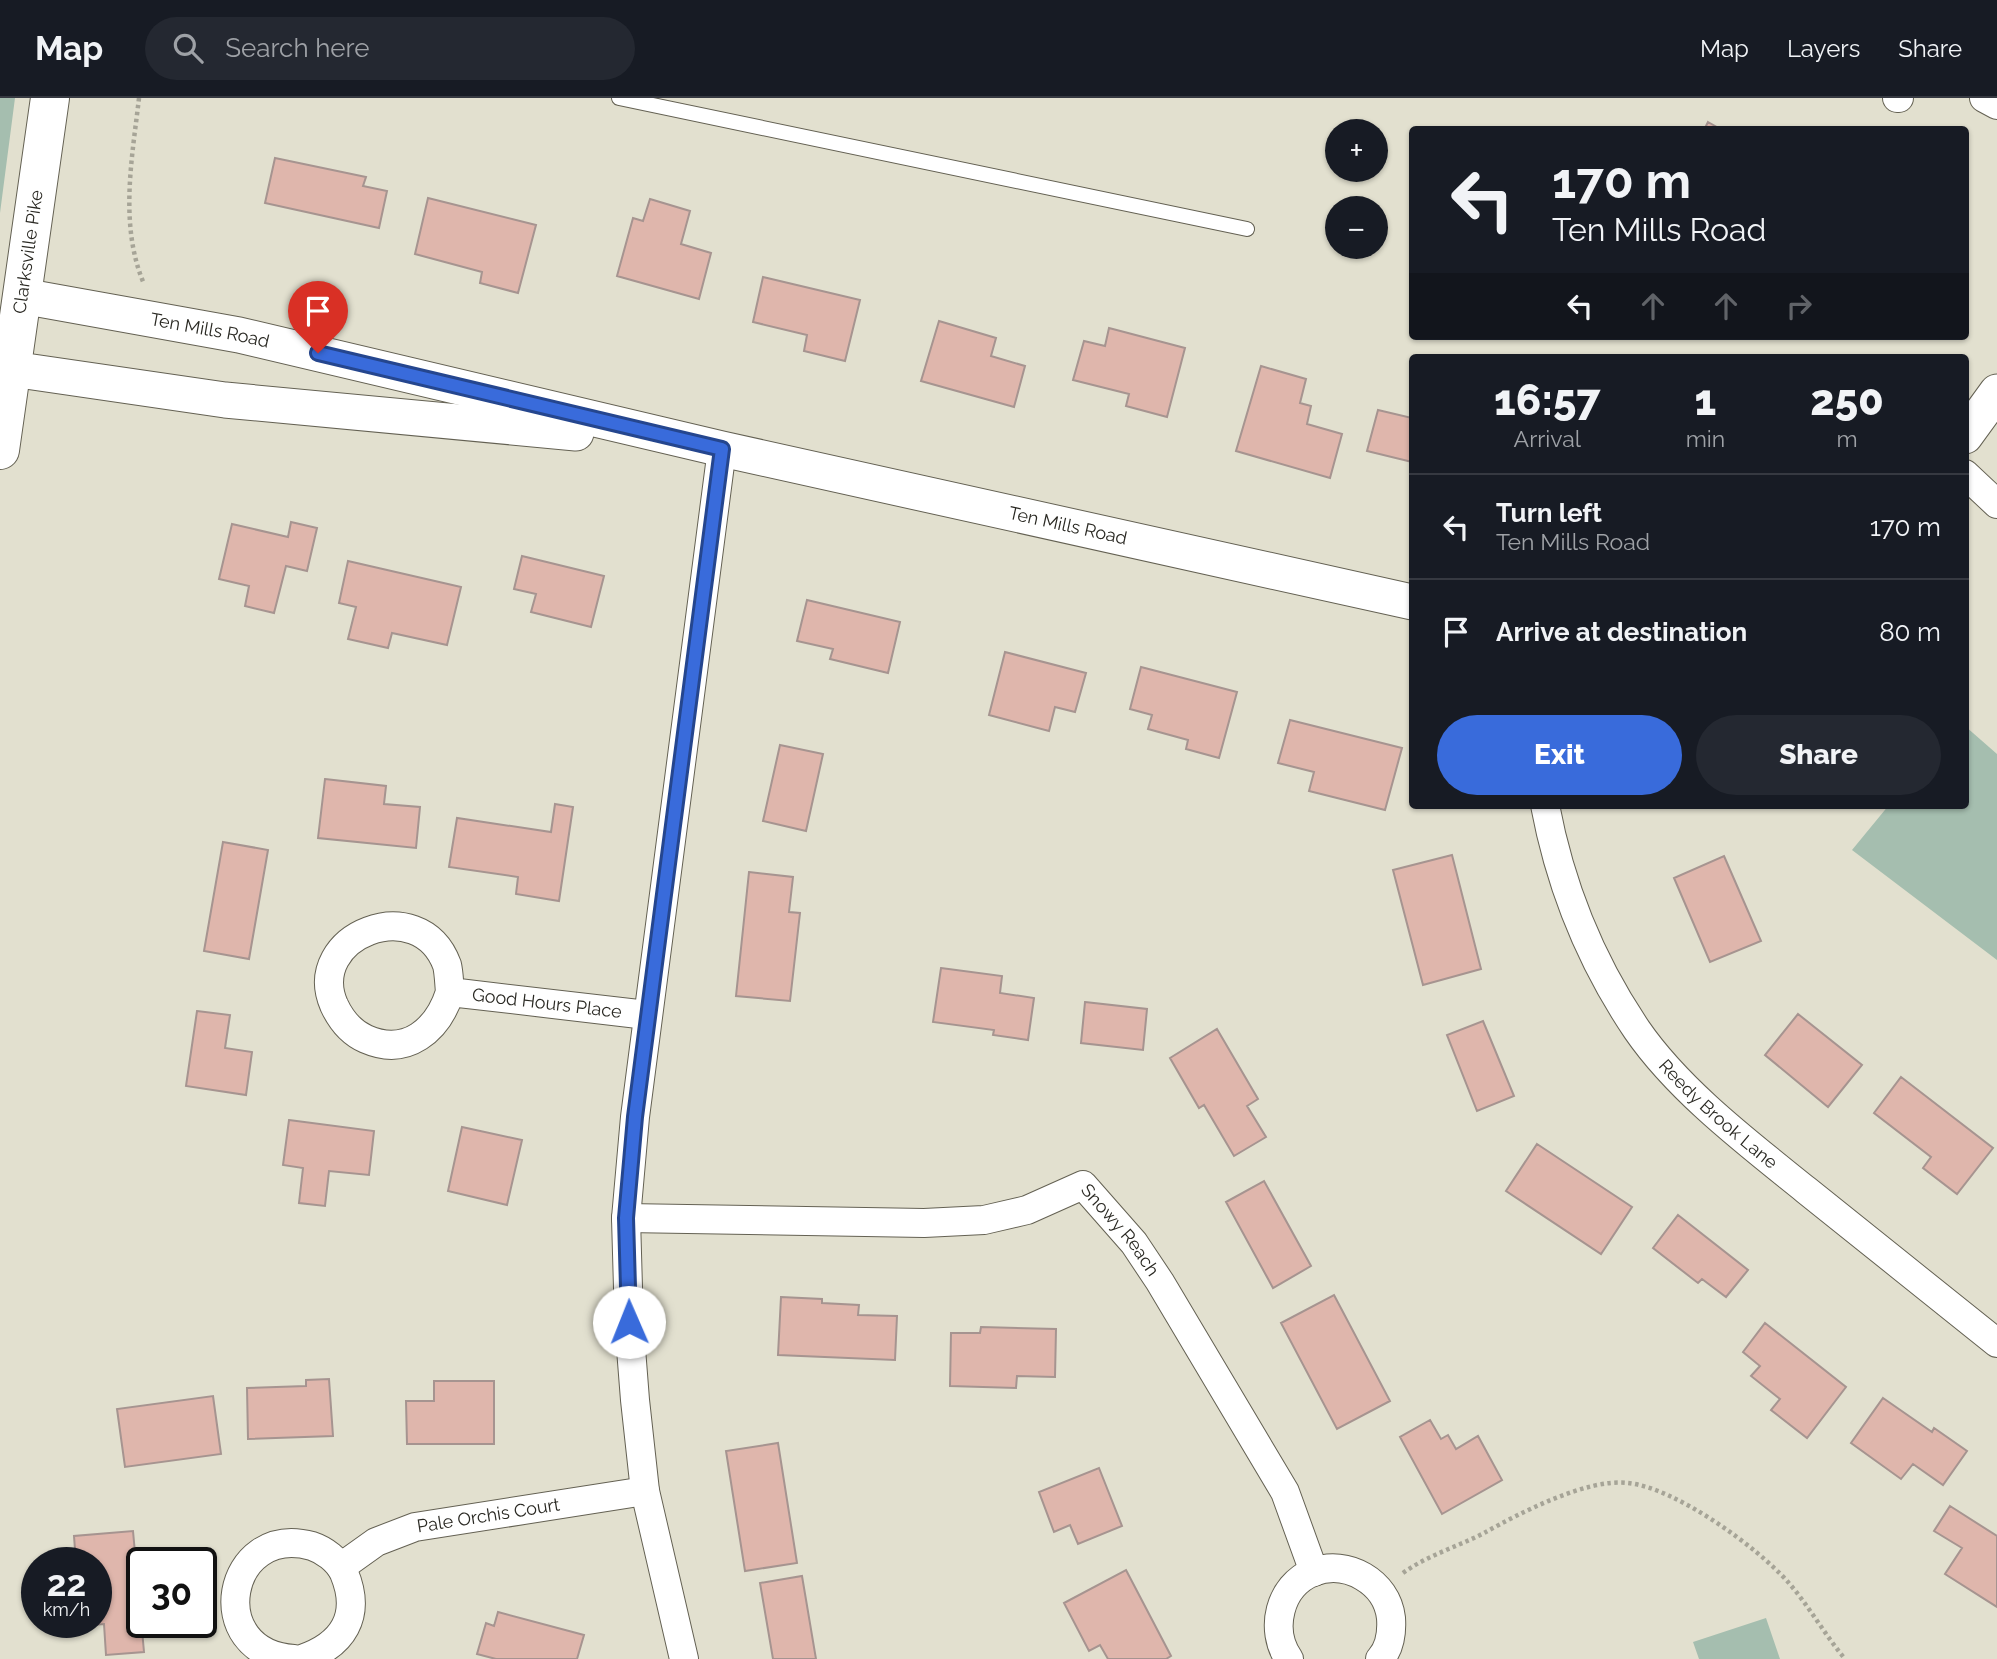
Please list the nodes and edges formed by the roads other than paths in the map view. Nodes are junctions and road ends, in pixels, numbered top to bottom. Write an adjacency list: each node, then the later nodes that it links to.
1 (50, 98): 6 (main road, Clarksville Pike)
2 (619, 98): 5 (lane)
3 (1984, 98): 4 (street)
4 (1997, 105)
5 (1247, 229)
6 (17, 295): 7 (main road, Clarksville Pike); 10 (street, Ten Mills Road)
7 (6, 369): 10 (street, Ten Mills Road); 11 (main road, Clarksville Pike)
8 (1997, 392): 9 (street)
9 (1969, 430)
10 (722, 449): 14 (street, Ten Mills Road); 17 (street)
11 (0, 450)
12 (1969, 478): 13 (street)
13 (1997, 504)
14 (1409, 601)
15 (1546, 809): 19 (street, Reedy Brook Lane)
16 (450, 992): 16 (street, Good Hours Place); 17 (street, Good Hours Place)
17 (648, 1015): 18 (street)
18 (626, 1218): 20 (street); 22 (street, Snowy Reach)
19 (1997, 1343)
20 (645, 1491): 21 (street, Pale Orchis Court); 25 (street)
21 (341, 1567): 23 (street); 24 (street)
22 (1314, 1572): 26 (street); 27 (street)
23 (294, 1659)
24 (302, 1659)
25 (684, 1659)
26 (1289, 1659)
27 (1380, 1659)

